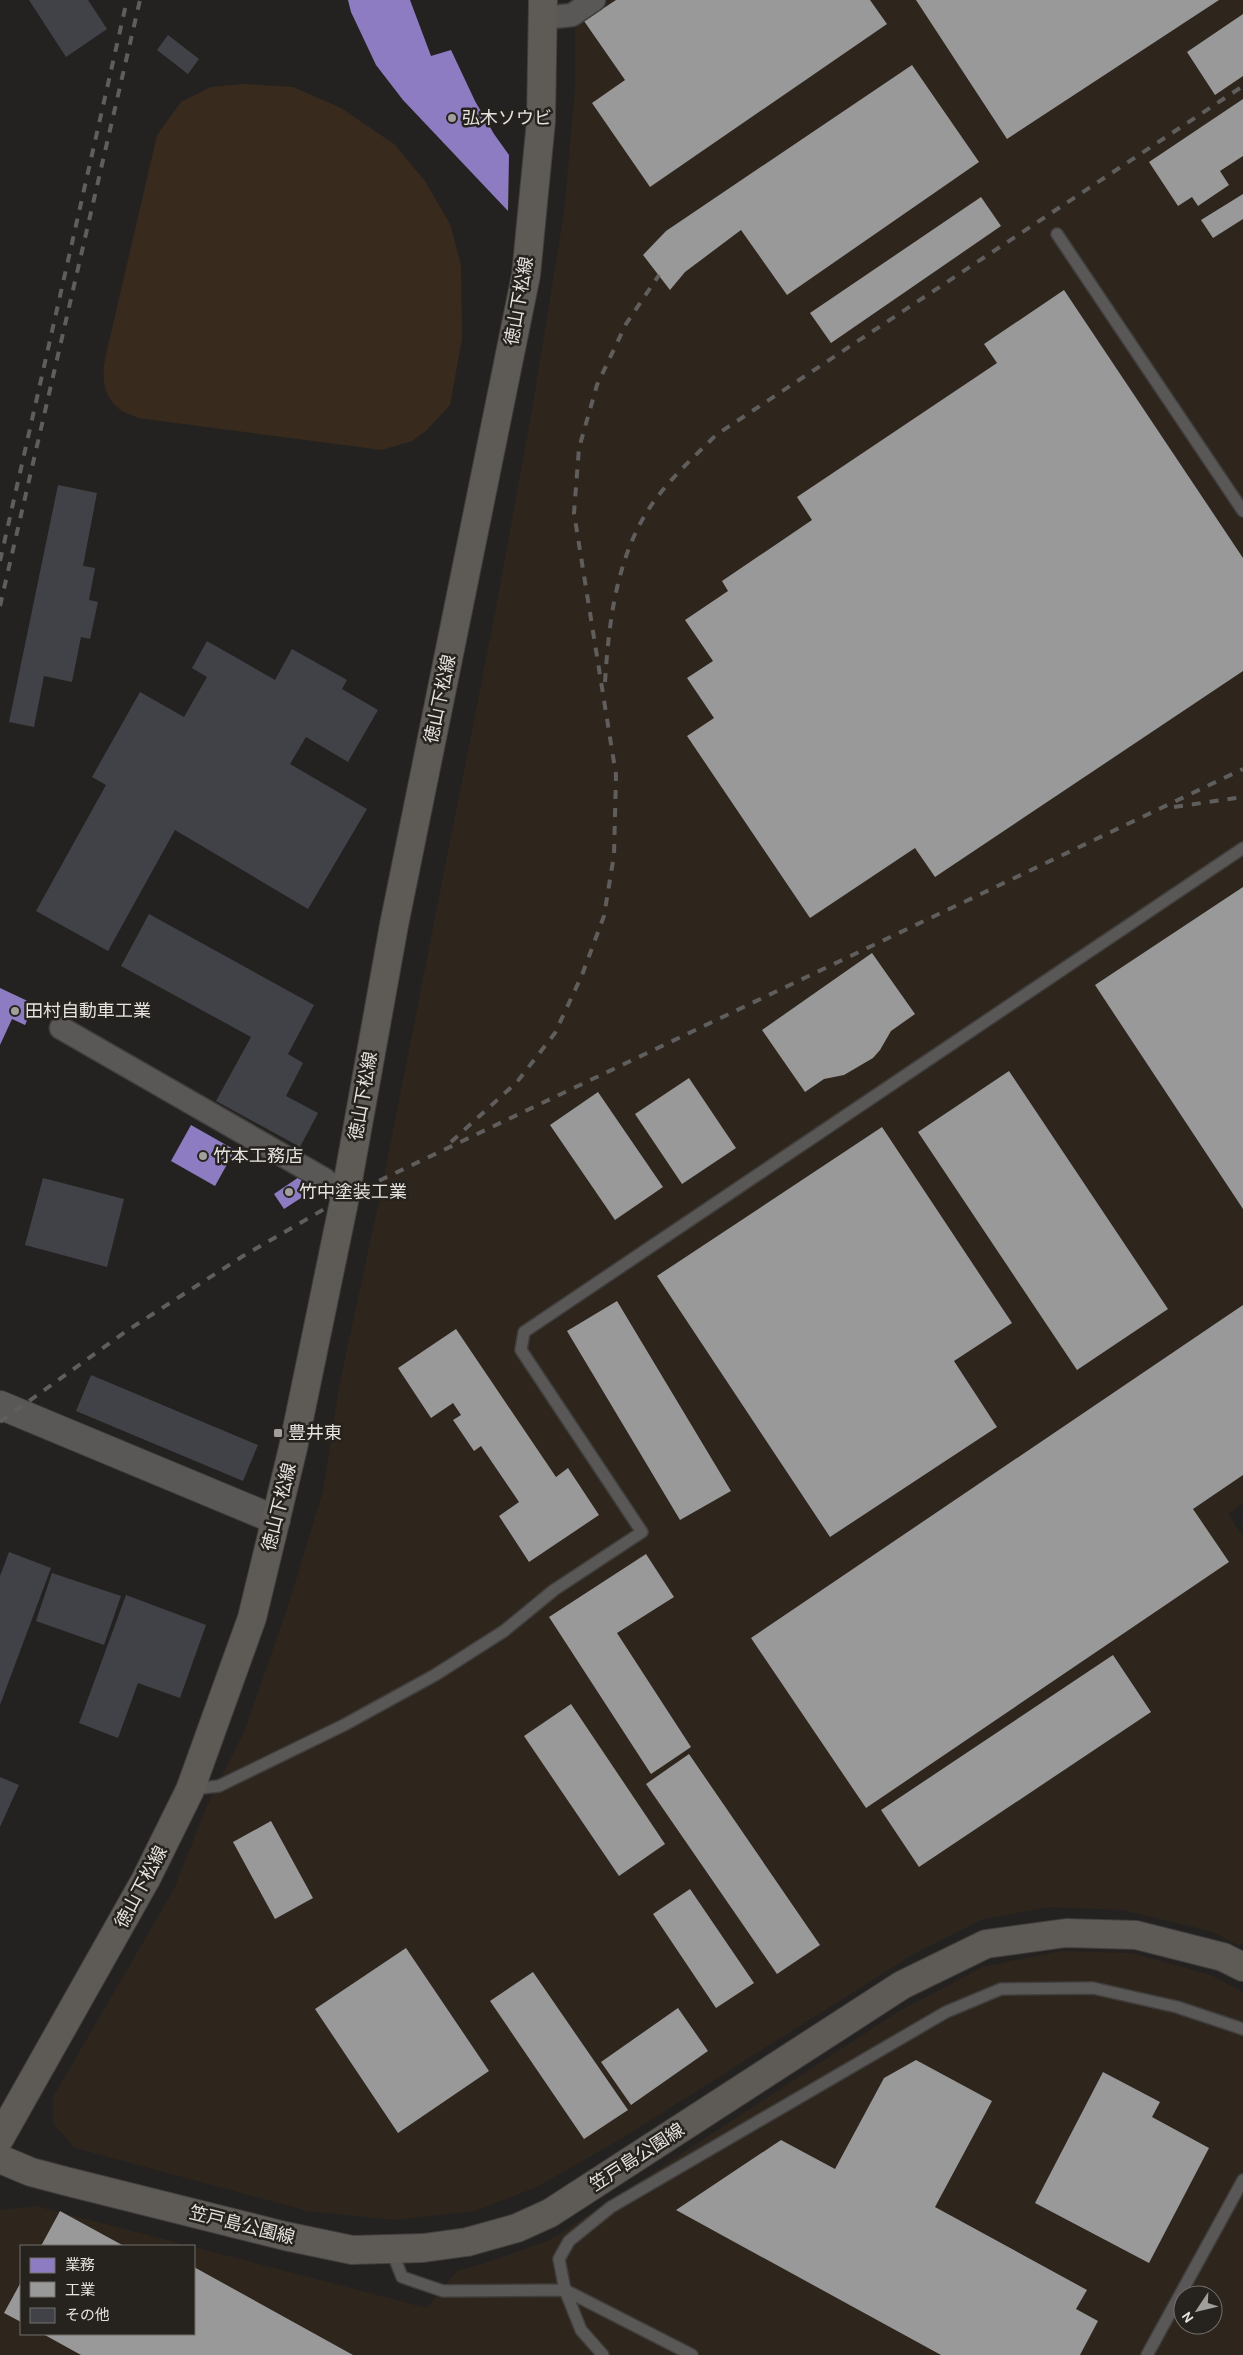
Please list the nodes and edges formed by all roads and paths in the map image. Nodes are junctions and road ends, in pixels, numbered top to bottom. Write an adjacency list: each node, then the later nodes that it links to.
1 (594, 0): 2 (street)
2 (543, 9): 7 (main road, 徳山下松線)
3 (1057, 234): 4 (lane)
4 (1243, 511)
5 (1243, 848): 10 (lane)
6 (61, 1028): 7 (street)
7 (345, 1197): 9 (main road, 徳山下松線)
8 (0, 1405): 9 (street)
9 (276, 1520): 10 (main road, 徳山下松線)
10 (190, 1790): 13 (main road, 徳山下松線)
11 (1243, 1967): 16 (main road, 笠戸島公園線)
12 (1243, 2029): 17 (lane)
13 (0, 2138)
14 (0, 2159): 16 (main road, 笠戸島公園線)
15 (1243, 2180): 20 (lane)
16 (391, 2249): 17 (lane)
17 (565, 2290): 18 (lane); 19 (lane)
18 (604, 2355)
19 (692, 2355)
20 (1147, 2355)

